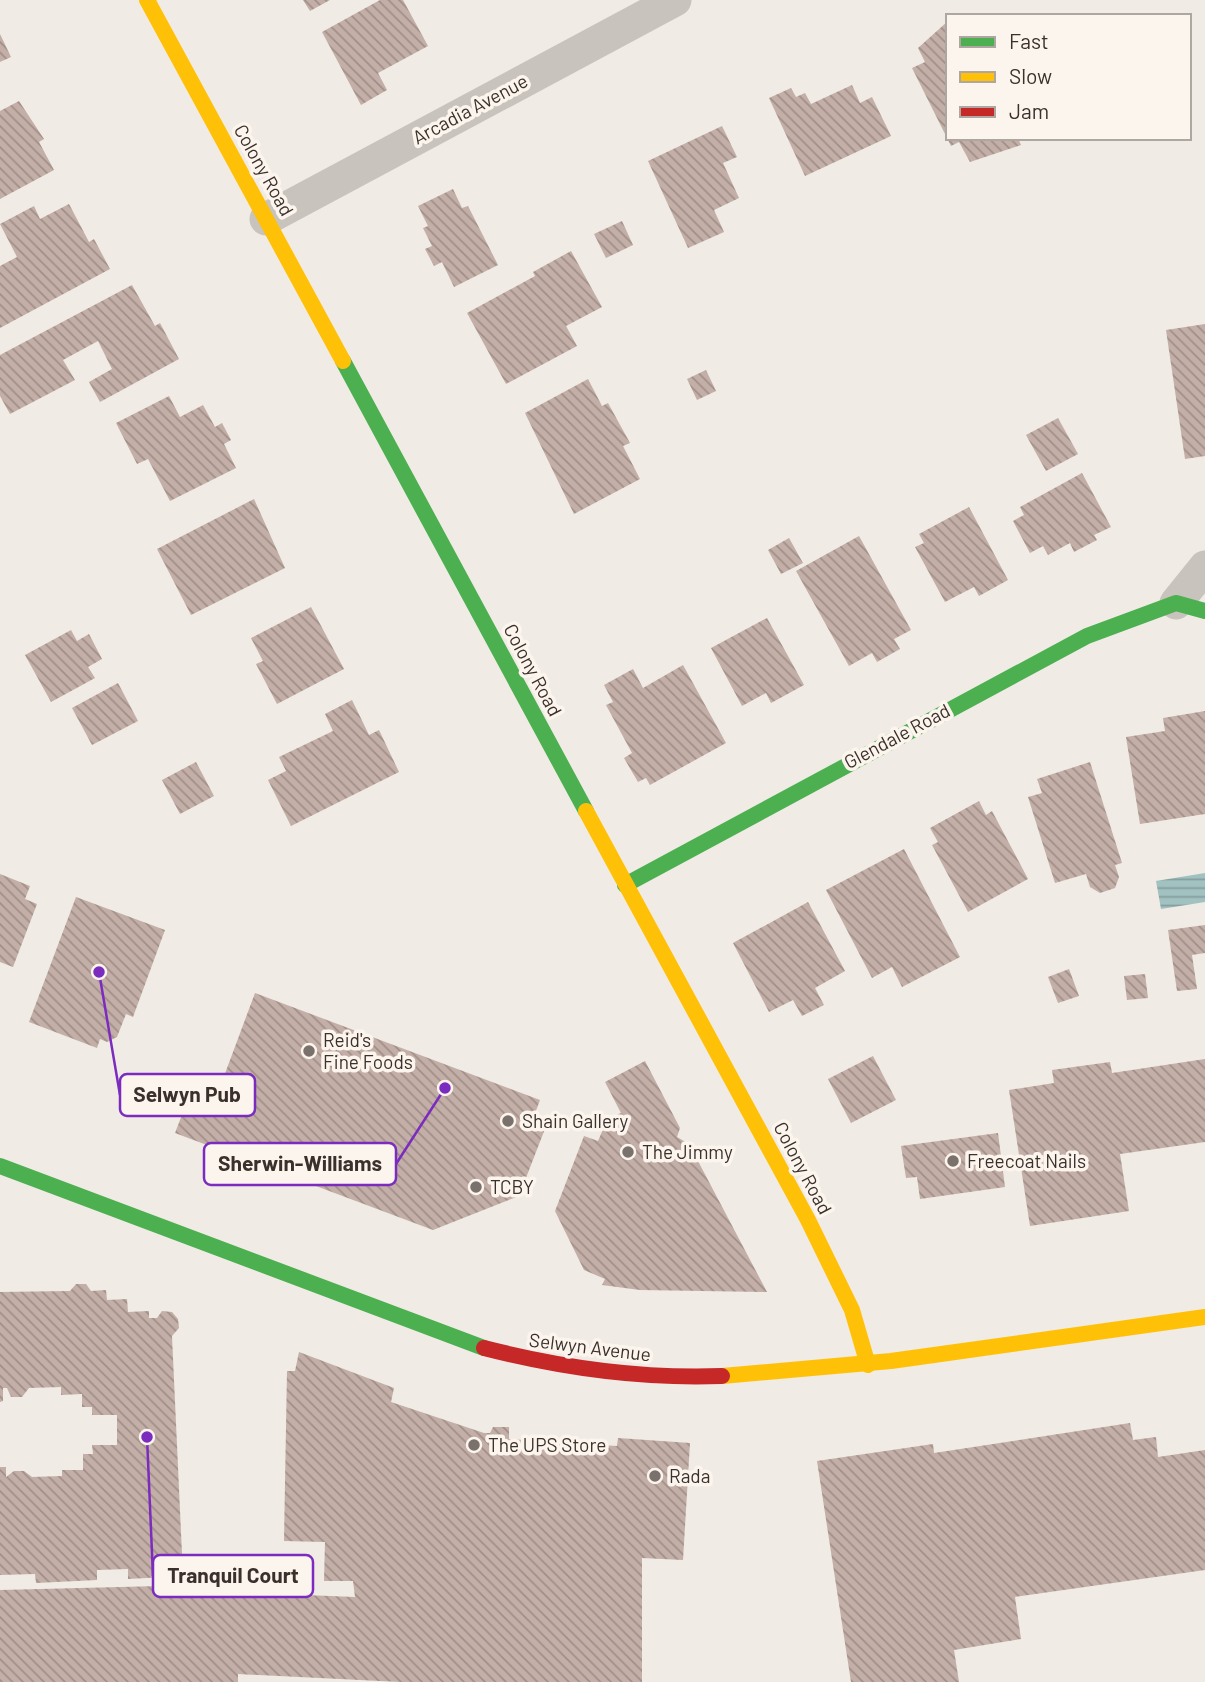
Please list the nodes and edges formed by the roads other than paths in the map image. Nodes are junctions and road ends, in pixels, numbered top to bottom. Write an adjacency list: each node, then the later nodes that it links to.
1 (147, 0): 3 (street, Colony Road)
2 (675, 0): 3 (street, Arcadia Avenue)
3 (266, 219): 6 (street, Colony Road)
4 (1205, 567): 5 (street, Glendale Road)
5 (1190, 607): 6 (street, Glendale Road)
6 (625, 885): 9 (street, Colony Road)
7 (0, 1166): 9 (street, Selwyn Avenue)
8 (1205, 1317): 9 (street, Selwyn Avenue)
9 (867, 1365)

